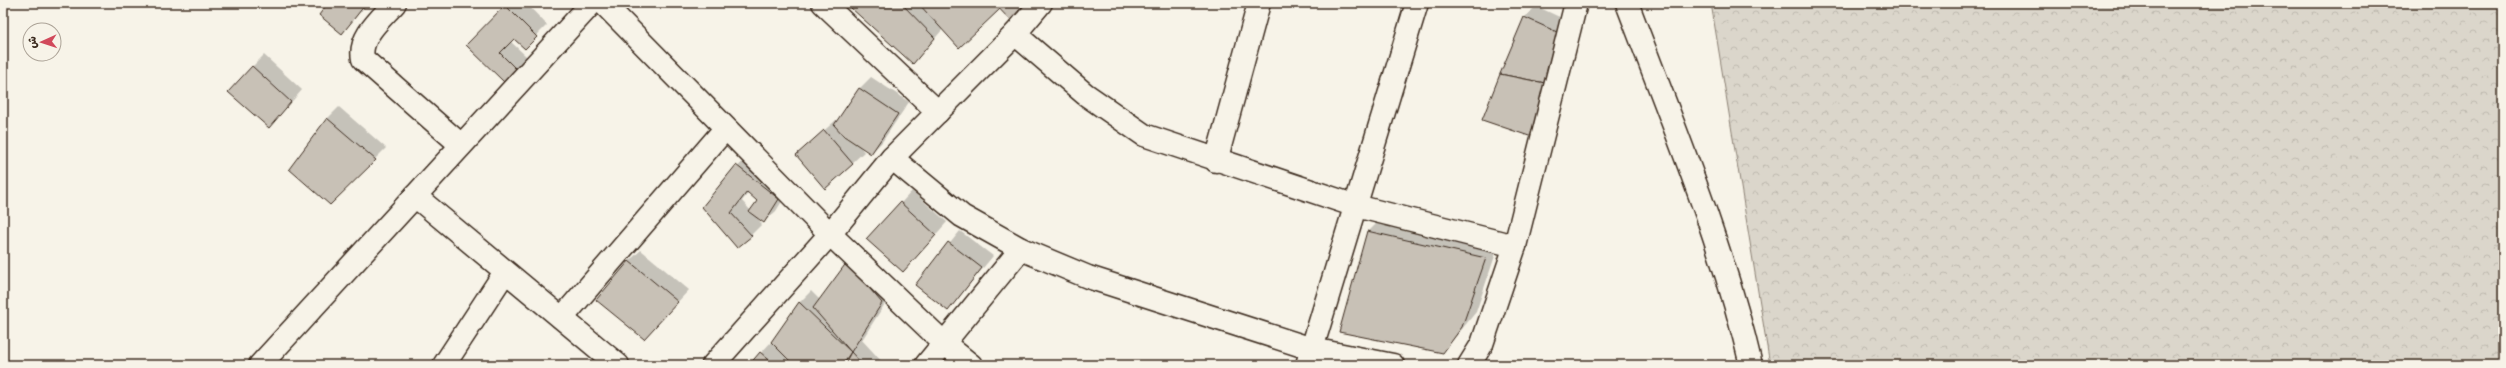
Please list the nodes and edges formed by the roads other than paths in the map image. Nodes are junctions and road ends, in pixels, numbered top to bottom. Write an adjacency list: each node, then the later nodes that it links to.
1 (396, 3): 13 (street)
2 (592, 3): 13 (street)
3 (603, 3): 12 (street)
4 (822, 3): 11 (street)
5 (1041, 3): 10 (street)
6 (1259, 3): 15 (street)
7 (1417, 3): 17 (street)
8 (1576, 3): 19 (street)
9 (1627, 3): 34 (street)
10 (1015, 34): 11 (street); 15 (street)
11 (938, 112): 14 (street)
12 (725, 129): 18 (street); 22 (street)
13 (462, 145): 16 (street)
14 (892, 158): 18 (street); 20 (street)
15 (1216, 161): 17 (street)
16 (415, 196): 21 (street); 26 (street)
17 (1356, 206): 19 (street); 24 (street)
18 (830, 234): 23 (street); 29 (street)
19 (1515, 246): 33 (street)
20 (1020, 249): 23 (street); 24 (street)
21 (505, 272): 22 (street); 27 (street)
22 (562, 318): 25 (street)
23 (945, 344): 30 (street); 31 (street)
24 (1310, 357): 32 (street)
25 (598, 358): 28 (street)
26 (260, 365)
27 (444, 365)
28 (618, 365)
29 (713, 365)
30 (926, 365)
31 (971, 365)
32 (1393, 365)
33 (1469, 365)
34 (1751, 365)

